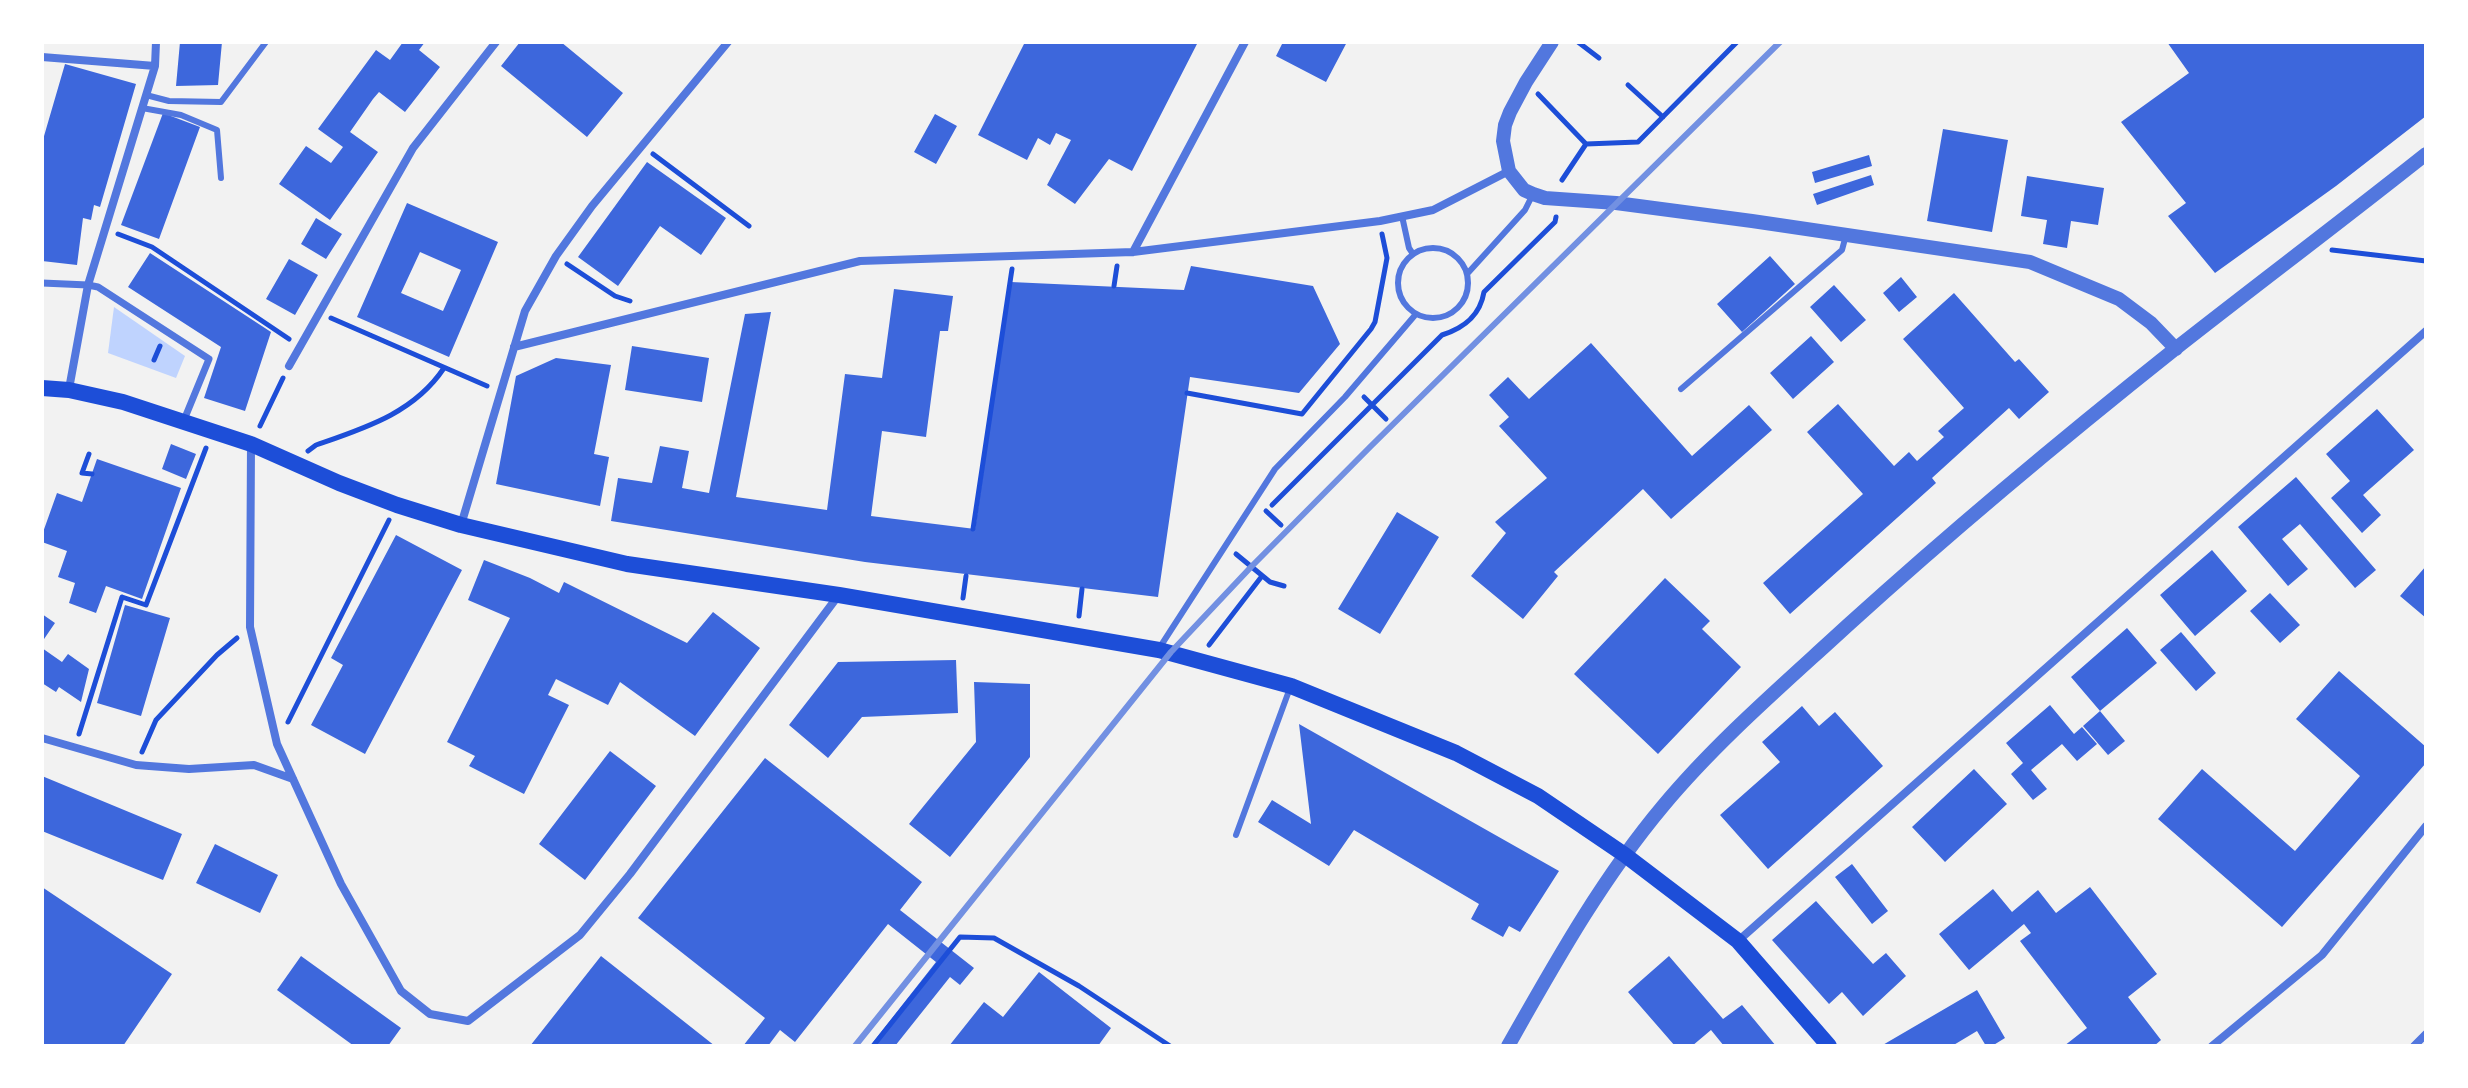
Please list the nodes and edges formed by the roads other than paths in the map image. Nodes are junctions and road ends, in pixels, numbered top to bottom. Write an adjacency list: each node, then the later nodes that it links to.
1 (156, 42): 8 (street)
2 (266, 42): 9 (lane)
3 (496, 42): 26 (street)
4 (728, 42): 24 (street)
5 (1245, 42): 17 (street)
6 (1552, 42): 12 (street)
7 (42, 57): 8 (street)
8 (155, 66): 9 (street)
9 (146, 95): 10 (street)
10 (142, 108): 13 (lane); 21 (street)
11 (2426, 154): 25 (street)
12 (1509, 171): 14 (street); 15 (street)
13 (221, 178)
14 (1533, 194): 16 (street); 19 (lane)
15 (1402, 216): 17 (street); 18 (lane)
16 (1846, 235): 25 (street); 28 (lane)
17 (1133, 252): 24 (street)
18 (1413, 254): 19 (lane); 22 (lane)
19 (1467, 274): 22 (lane)
20 (42, 283): 21 (street)
21 (88, 285): 29 (street); 30 (street)
22 (1416, 314): 34 (lane)
23 (2426, 331): 41 (street)
24 (514, 347): 32 (street)
25 (2176, 349): 40 (street)
26 (289, 366)
27 (42, 388): 29 (main road)
28 (1681, 389)
29 (69, 390): 30 (main road)
30 (182, 422): 31 (main road)
31 (251, 444): 32 (main road); 37 (street)
32 (461, 525): 33 (main road)
33 (839, 595): 34 (main road); 37 (street)
34 (1159, 650): 35 (main road)
35 (1291, 686): 39 (lane); 40 (main road)
36 (42, 738): 37 (street)
37 (293, 779)
38 (2426, 826): 45 (street)
39 (1236, 835)
40 (1625, 855): 41 (main road); 43 (street)
41 (1738, 941): 44 (main road)
42 (2426, 1034): 46 (street)
43 (1508, 1046)
44 (1829, 1046)
45 (2212, 1046)
46 (2414, 1046)

